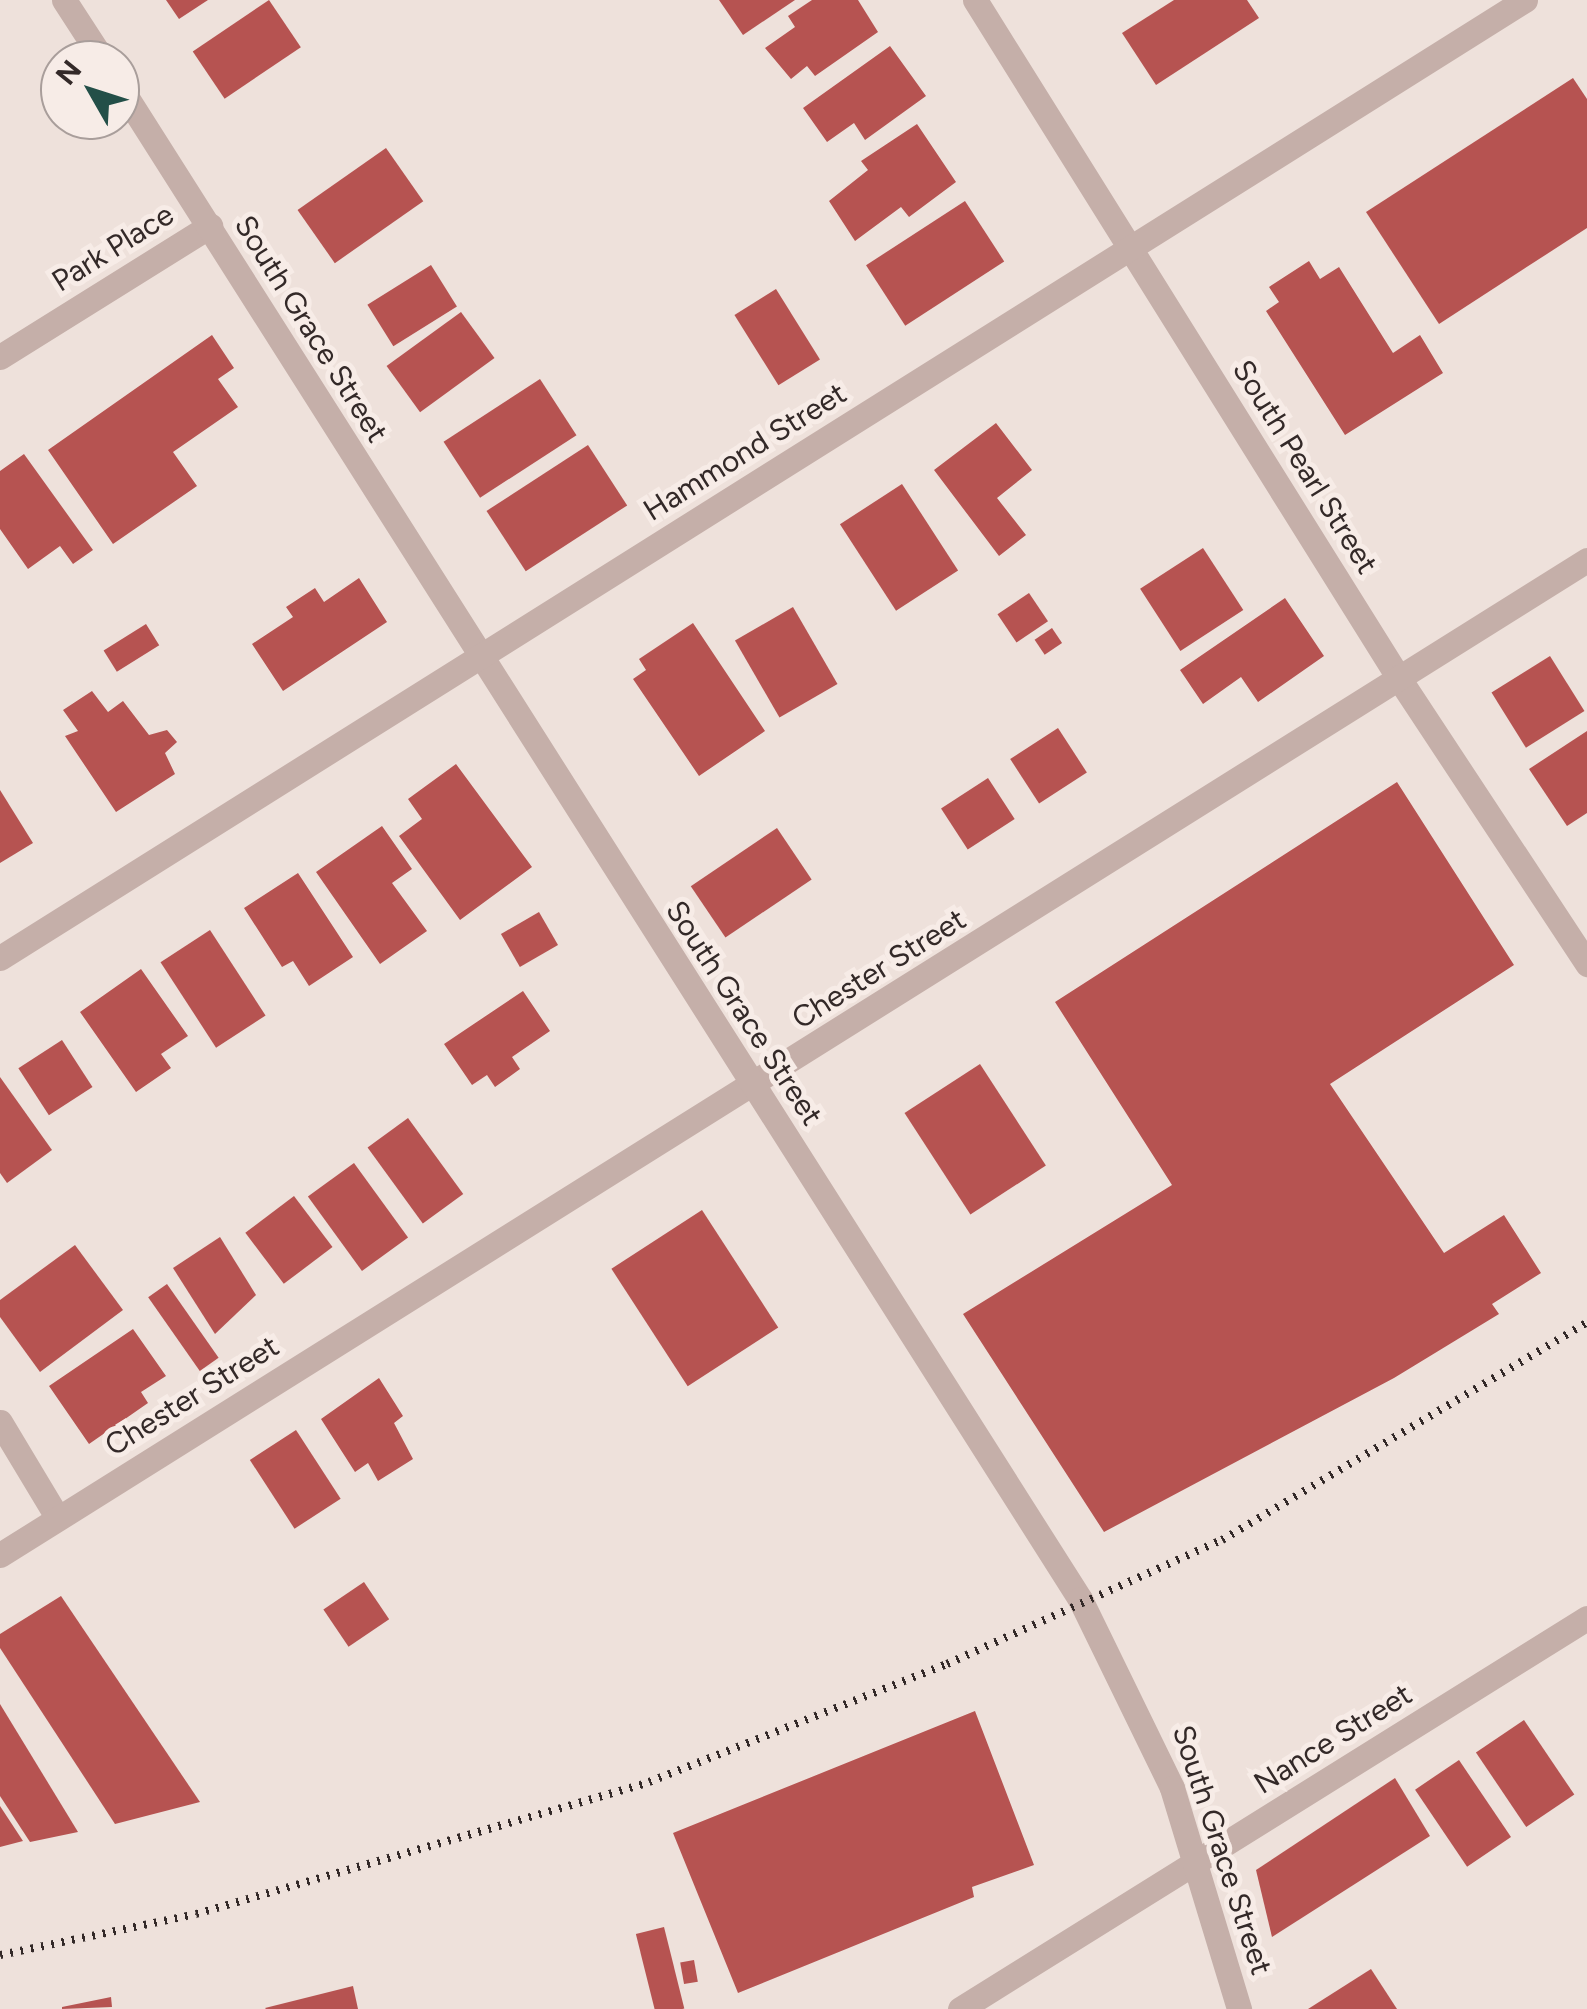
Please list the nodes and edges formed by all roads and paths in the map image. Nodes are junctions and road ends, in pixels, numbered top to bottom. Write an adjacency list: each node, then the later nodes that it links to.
1 (64, 0): 4 (street)
2 (975, 0): 7 (street, South Pearl Street)
3 (1525, 0): 7 (street, Hammond Street)
4 (90, 40)
5 (140, 118): 6 (street, South Grace Street)
6 (210, 226): 8 (street, Park Place); 10 (street, South Grace Street)
7 (1129, 248): 10 (street, Hammond Street); 11 (street, South Pearl Street)
8 (0, 357)
9 (1587, 560): 11 (street, Chester Street)
10 (478, 659): 12 (street, Hammond Street); 14 (street, South Grace Street)
11 (1398, 677): 13 (street, South Pearl Street); 14 (street, Chester Street)
12 (0, 958)
13 (1587, 964)
14 (752, 1088): 16 (street, Chester Street); 19 (street, South Grace Street)
15 (0, 1422): 16 (street)
16 (57, 1518): 17 (street, Chester Street)
17 (0, 1555)
18 (1587, 1618): 19 (street, Nance Street)
19 (1197, 1862): 20 (street, Nance Street); 21 (street, South Grace Street)
20 (960, 2009)
21 (1239, 2009)

